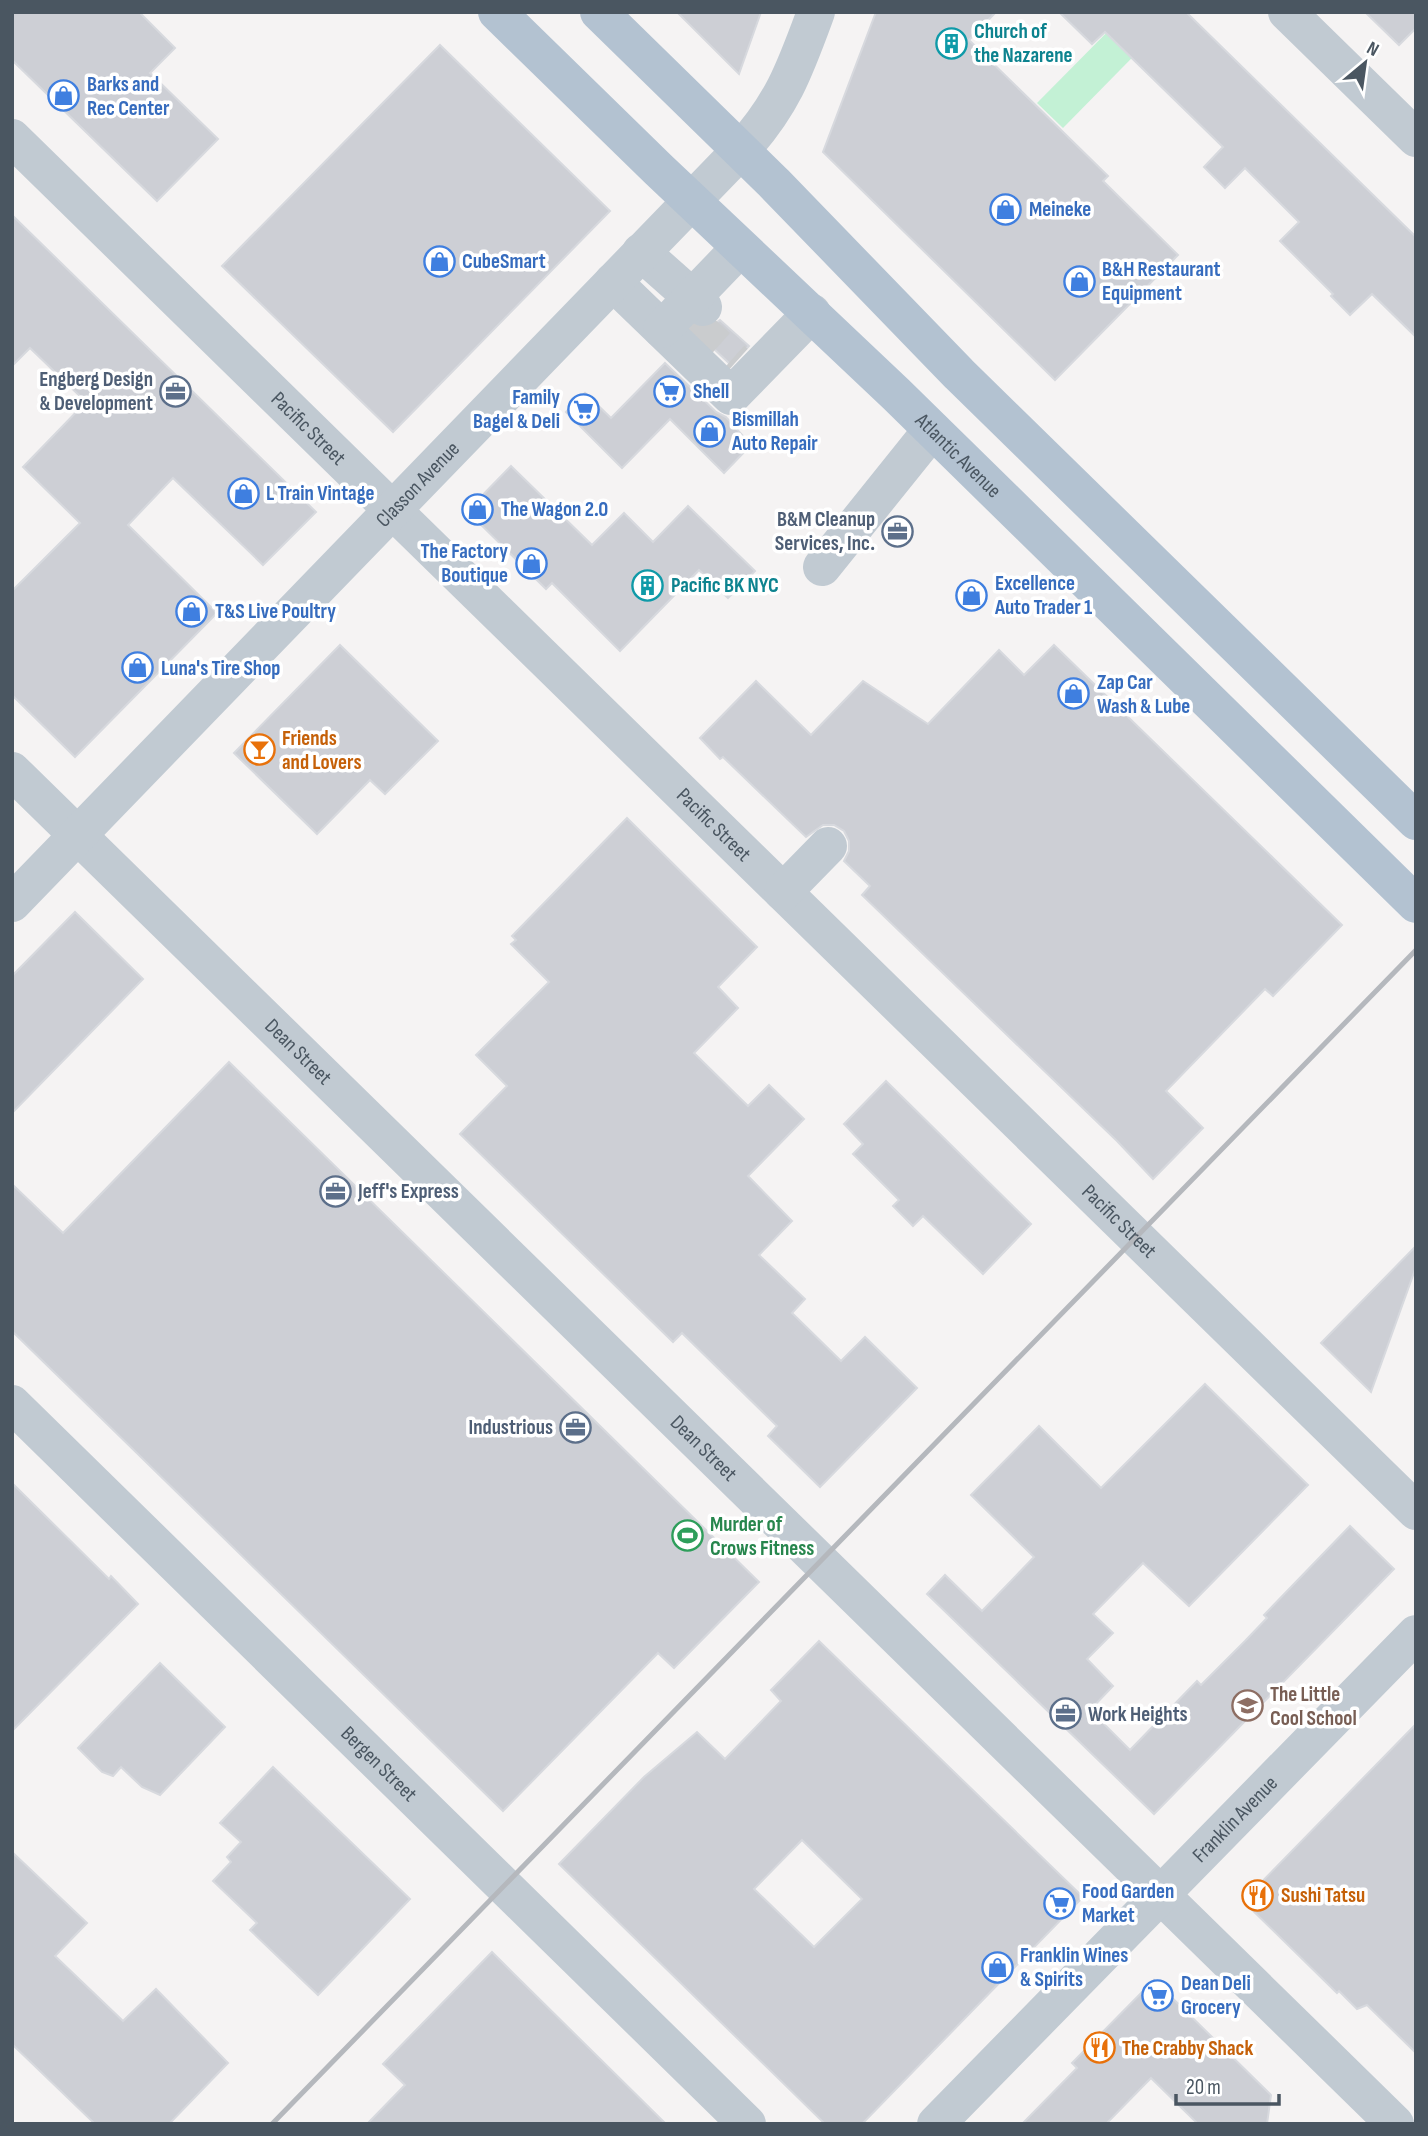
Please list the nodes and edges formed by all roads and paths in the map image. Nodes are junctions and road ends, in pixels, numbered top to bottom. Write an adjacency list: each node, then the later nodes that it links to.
1 (497, 12): 8 (main road, Atlantic Avenue)
2 (599, 12): 7 (main road)
3 (816, 12): 7 (street, Classon Avenue)
4 (1287, 12): 6 (street)
5 (12, 138): 15 (street, Pacific Street)
6 (1416, 138)
7 (741, 150): 8 (street, Classon Avenue); 18 (main road)
8 (691, 201): 9 (main road, Atlantic Avenue); 10 (street, Classon Avenue)
9 (740, 248): 12 (street); 13 (main road, Atlantic Avenue)
10 (641, 252): 11 (street, Classon Avenue); 12 (street)
11 (613, 282): 12 (street); 15 (street, Classon Avenue)
12 (684, 313): 13 (street)
13 (812, 313): 14 (main road, Atlantic Avenue)
14 (932, 430): 16 (street); 23 (main road, Atlantic Avenue)
15 (392, 511): 19 (street, Classon Avenue); 21 (street, Pacific Street)
16 (822, 567)
17 (12, 771): 19 (street, Dean Street)
18 (1416, 821)
19 (77, 835): 22 (street, Classon Avenue); 27 (street, Dean Street)
20 (828, 846): 21 (street)
21 (783, 892): 25 (street, Pacific Street)
22 (12, 903)
23 (1416, 904)
24 (12, 1404): 28 (street, Bergen Street)
25 (1416, 1511)
26 (1416, 1634): 27 (street, Franklin Avenue)
27 (1159, 1894): 29 (street, Franklin Avenue); 30 (street, Dean Street)
28 (747, 2124)
29 (936, 2124)
30 (1395, 2124)

